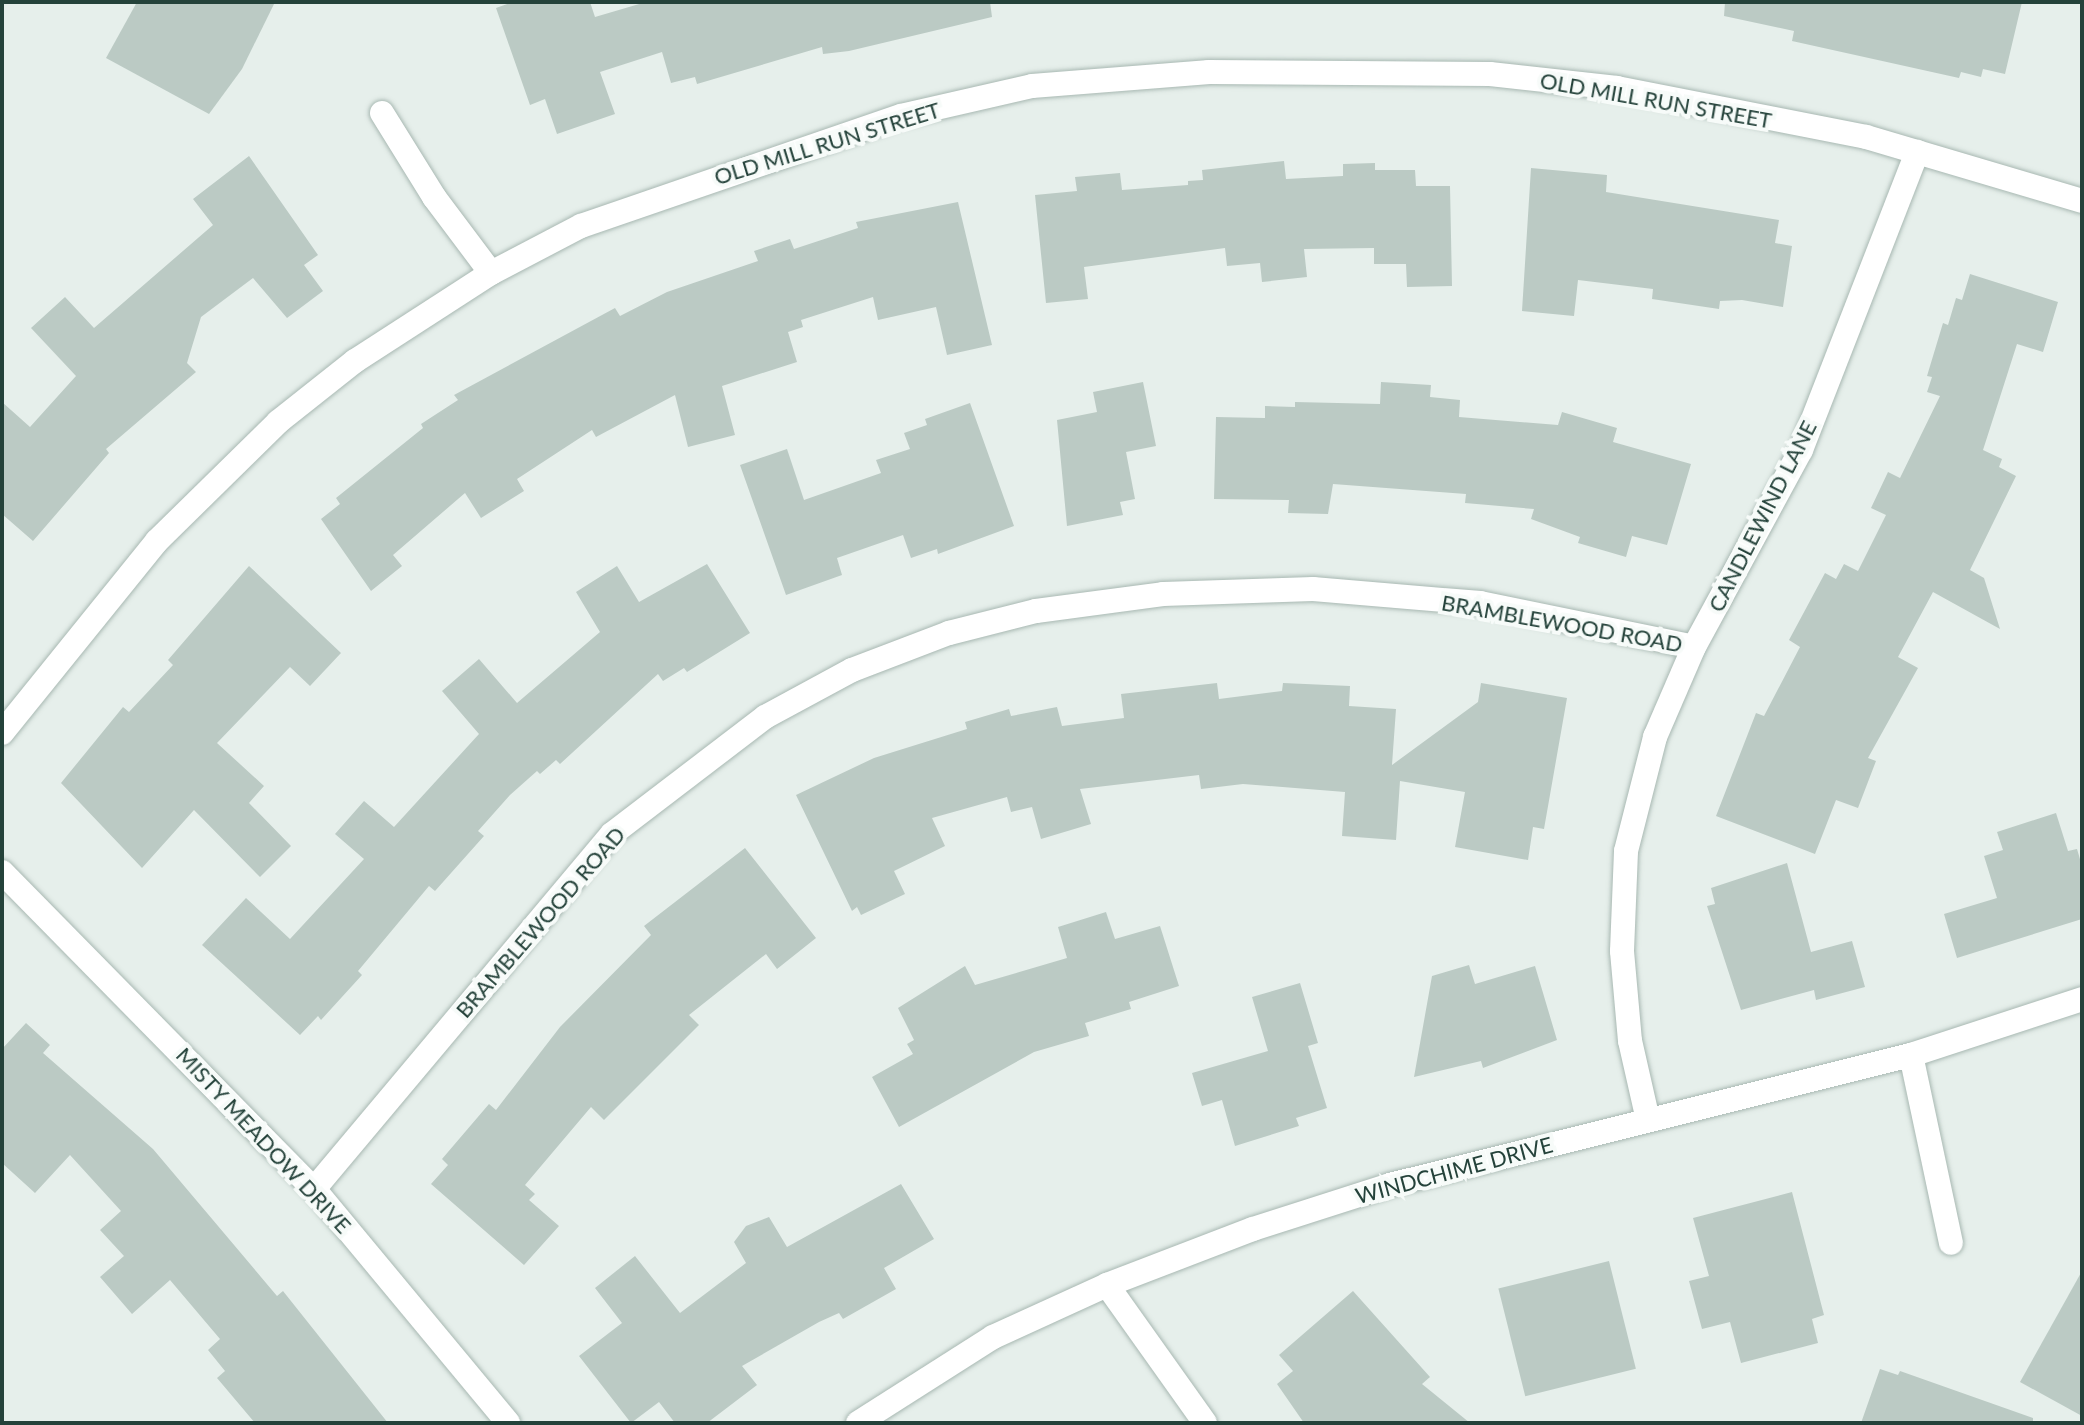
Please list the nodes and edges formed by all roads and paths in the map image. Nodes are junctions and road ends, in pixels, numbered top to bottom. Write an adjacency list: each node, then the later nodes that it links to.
1 (382, 113): 4 (street)
2 (1917, 152): 3 (street, OLD MILL RUN STREET); 4 (street, OLD MILL RUN STREET); 5 (street, CANDLEWIND LANE)
3 (2082, 201)
4 (491, 273): 6 (street, OLD MILL RUN STREET)
5 (1694, 647): 10 (street, CANDLEWIND LANE); 11 (street, BRAMBLEWOOD ROAD)
6 (2, 733)
7 (2, 872): 11 (street, MISTY MEADOW DRIVE)
8 (2082, 999): 9 (street, WINDCHIME DRIVE)
9 (1911, 1055): 10 (street, WINDCHIME DRIVE); 12 (street)
10 (1648, 1120): 13 (street, WINDCHIME DRIVE)
11 (314, 1189): 14 (street, MISTY MEADOW DRIVE)
12 (1951, 1243)
13 (1107, 1285): 15 (street, WINDCHIME DRIVE); 16 (street)
14 (508, 1423)
15 (858, 1423)
16 (1205, 1423)

